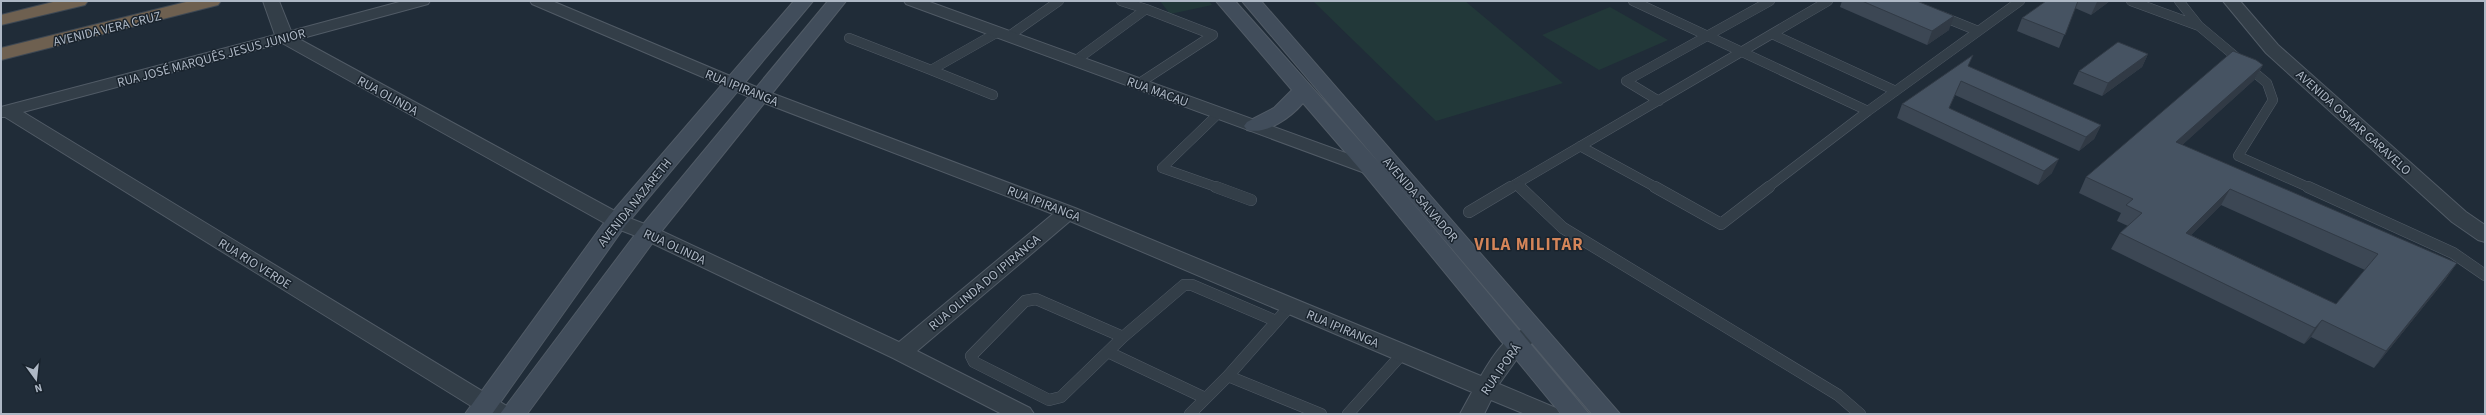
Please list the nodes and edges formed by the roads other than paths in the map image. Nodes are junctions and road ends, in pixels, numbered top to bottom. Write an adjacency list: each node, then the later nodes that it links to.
1 (79, 1): 22 (highway)
2 (212, 1): 31 (highway, AVENIDA VERA CRUZ)
3 (271, 1): 28 (street)
4 (422, 1): 28 (street, RUA JOSÉ MARQUÊS JESUS JUNIOR)
5 (538, 1): 34 (street, RUA IPIRANGA)
6 (804, 1): 34 (street, AVENIDA NAZARETH)
7 (837, 1): 39 (street)
8 (912, 1): 25 (street, RUA MACAU)
9 (1059, 1): 25 (lane)
10 (1122, 1): 20 (lane)
11 (1225, 1): 36 (street, AVENIDA SALVADOR)
12 (1251, 1): 47 (street, AVENIDA SALVADOR)
13 (1633, 1): 27 (lane)
14 (1770, 1): 27 (lane)
15 (1828, 1): 26 (lane)
16 (2020, 1): 24 (lane)
17 (2131, 1): 23 (lane)
18 (2179, 1): 23 (lane)
19 (2231, 1): 54 (street, AVENIDA OSMAR GARAVELO)
20 (1146, 9): 32 (lane); 35 (lane)
21 (1930, 12): 24 (lane)
22 (1, 20)
23 (2199, 26): 55 (lane)
24 (1978, 31): 37 (lane)
25 (1003, 34): 32 (street, RUA MACAU); 33 (lane)
26 (1772, 34): 30 (lane); 37 (lane)
27 (1707, 37): 30 (lane); 40 (lane)
28 (285, 38): 42 (street, RUA JOSÉ MARQUÊS JESUS JUNIOR); 52 (street, RUA OLINDA)
29 (849, 38): 33 (lane)
30 (1740, 53): 40 (lane); 41 (lane)
31 (1, 54)
32 (1075, 61): 35 (street, RUA MACAU)
33 (931, 70): 38 (lane)
34 (733, 84): 39 (street, RUA IPIRANGA); 52 (street, AVENIDA NAZARETH)
35 (1138, 84): 43 (street, RUA MACAU)
36 (1303, 89): 44 (street); 46 (street, AVENIDA SALVADOR)
37 (1896, 91): 41 (lane)
38 (993, 95)
39 (760, 96): 50 (street, RUA IPIRANGA); 53 (street)
40 (1659, 101): 45 (lane)
41 (1868, 111): 45 (lane)
42 (5, 112): 66 (street, RUA RIO VERDE)
43 (1218, 113): 44 (street, RUA MACAU); 49 (lane)
44 (1254, 126): 46 (street, RUA MACAU)
45 (1580, 146): 48 (lane)
46 (1373, 170): 47 (street, RUA MACAU); 58 (street, AVENIDA SALVADOR)
47 (1405, 181): 58 (street, AVENIDA SALVADOR)
48 (1516, 184): 51 (lane); 76 (lane)
49 (1251, 200)
50 (1068, 212): 56 (street, RUA IPIRANGA); 60 (street, RUA OLINDA DO IPIRANGA)
51 (1470, 212)
52 (617, 221): 53 (street, RUA OLINDA); 66 (street, AVENIDA NAZARETH)
53 (648, 233): 60 (street, RUA OLINDA); 67 (street)
54 (2485, 235)
55 (2485, 275)
56 (1290, 306): 57 (lane); 62 (street, RUA IPIRANGA)
57 (1276, 321): 59 (lane); 63 (lane)
58 (1526, 336): 64 (street, RUA IPORÁ); 74 (street, AVENIDA SALVADOR); 75 (street, AVENIDA SALVADOR)
59 (1123, 337): 61 (lane); 61 (lane)
60 (901, 352): 68 (street, RUA OLINDA)
61 (1108, 352): 65 (lane)
62 (1403, 353): 64 (street, RUA IPIRANGA); 71 (lane)
63 (1228, 376): 65 (lane); 70 (lane)
64 (1485, 389): 72 (street, RUA IPORÁ); 73 (street, RUA IPIRANGA)
65 (1205, 398): 69 (lane)
66 (489, 411)
67 (513, 414)
68 (1022, 414)
69 (1190, 414)
70 (1320, 414)
71 (1348, 414)
72 (1472, 414)
73 (1548, 414)
74 (1576, 414)
75 (1607, 414)
76 (1860, 414)

